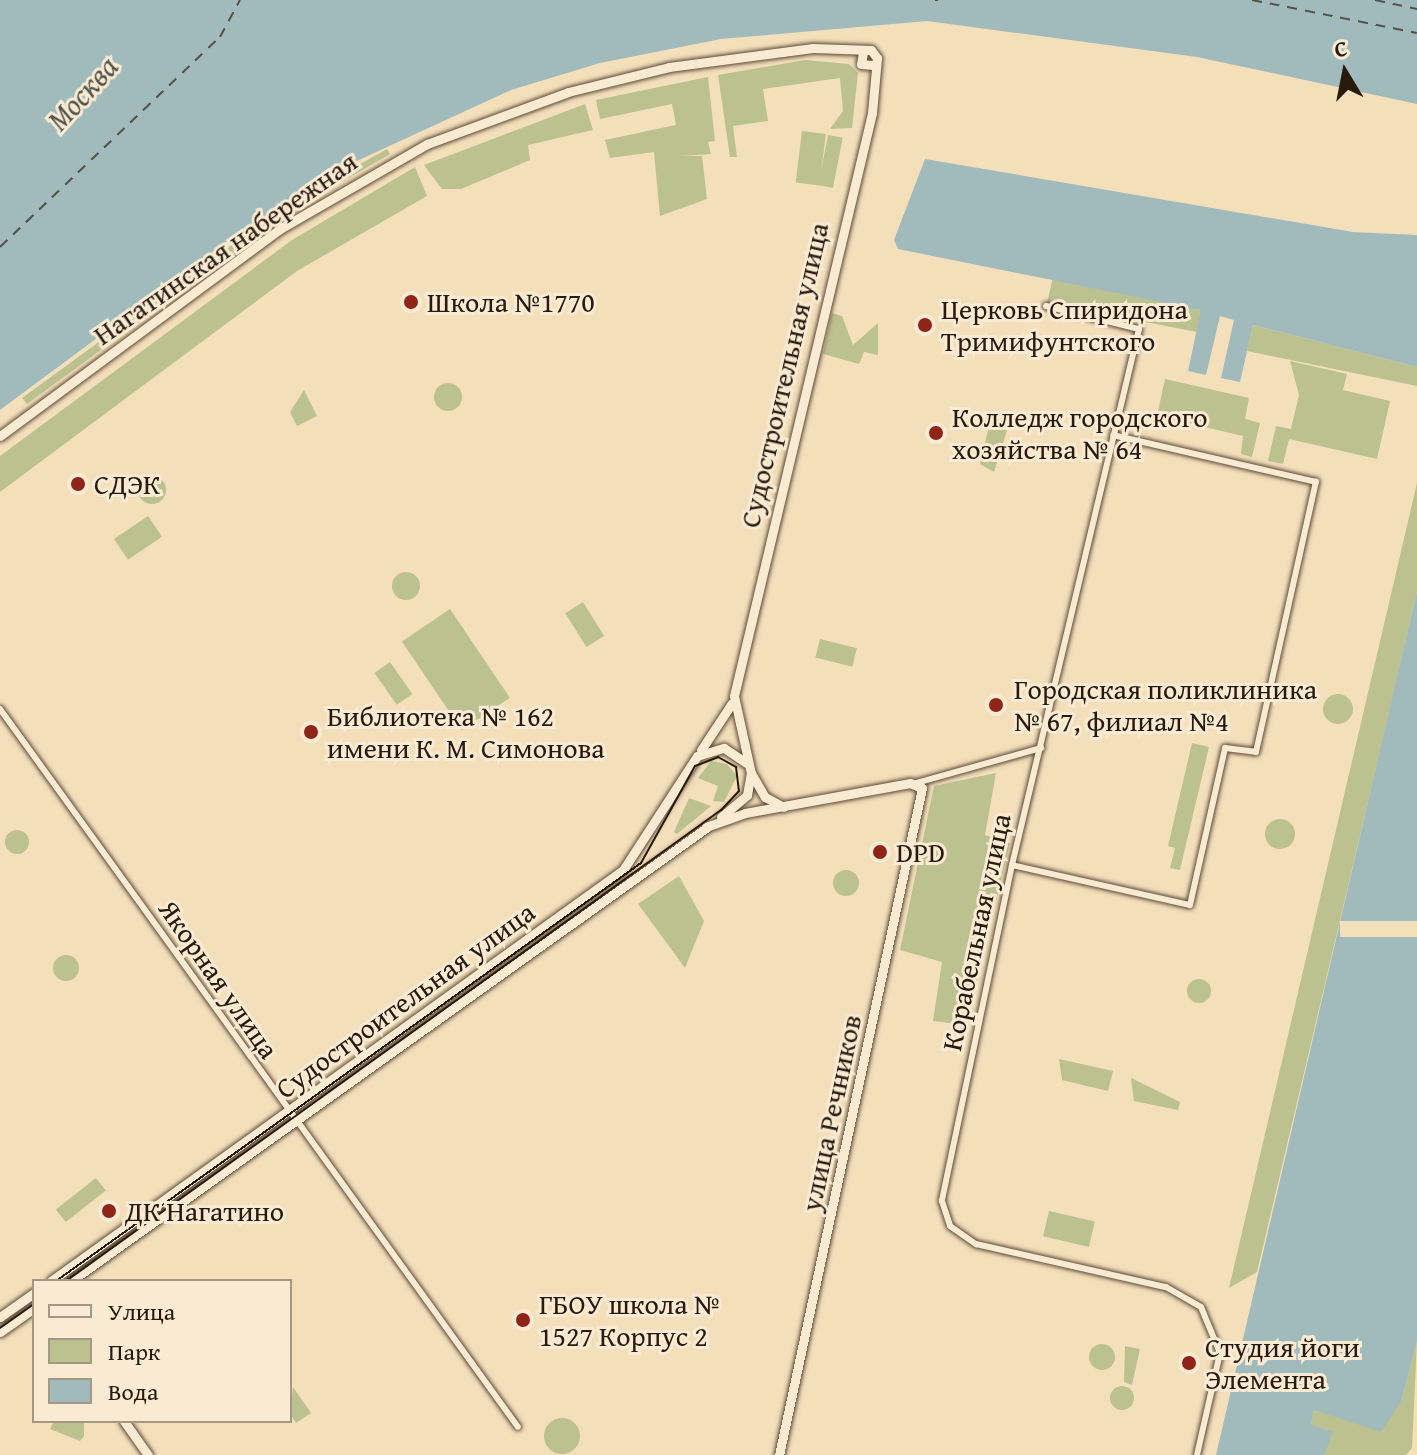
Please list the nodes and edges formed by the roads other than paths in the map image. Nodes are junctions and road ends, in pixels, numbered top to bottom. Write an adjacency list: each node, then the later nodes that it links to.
1 (863, 52): 4 (street, Нагатинская набережная); 5 (street, Судостроительная улица)
2 (1046, 306): 3 (street, Корабельная улица)
3 (1113, 435): 7 (street, Корабельная улица); 15 (street)
4 (0, 436)
5 (734, 696): 8 (street, Судостроительная улица); 9 (street)
6 (0, 709): 16 (street, Якорная улица)
7 (1041, 748): 10 (street); 15 (street, Корабельная улица)
8 (697, 756): 9 (street); 13 (street, Судостроительная улица)
9 (750, 769): 11 (street); 12 (street, Судостроительная улица)
10 (916, 783): 11 (street); 27 (street, улица Речников)
11 (784, 807): 12 (street)
12 (706, 827): 14 (street, Судостроительная улица)
13 (641, 848): 14 (street); 16 (street, Судостроительная улица)
14 (657, 861): 17 (street, Судостроительная улица)
15 (1012, 865): 28 (street, Корабельная улица)
16 (286, 1113): 17 (street, Якорная улица); 18 (street, Судостроительная улица)
17 (293, 1122): 19 (street, Судостроительная улица); 25 (street, Якорная улица)
18 (54, 1279)
19 (74, 1279)
20 (32, 1295): 22 (street)
21 (32, 1309): 23 (street)
22 (0, 1317)
23 (0, 1332)
24 (125, 1423): 26 (street)
25 (518, 1427)
26 (148, 1455)
27 (779, 1455)
28 (1197, 1455)

